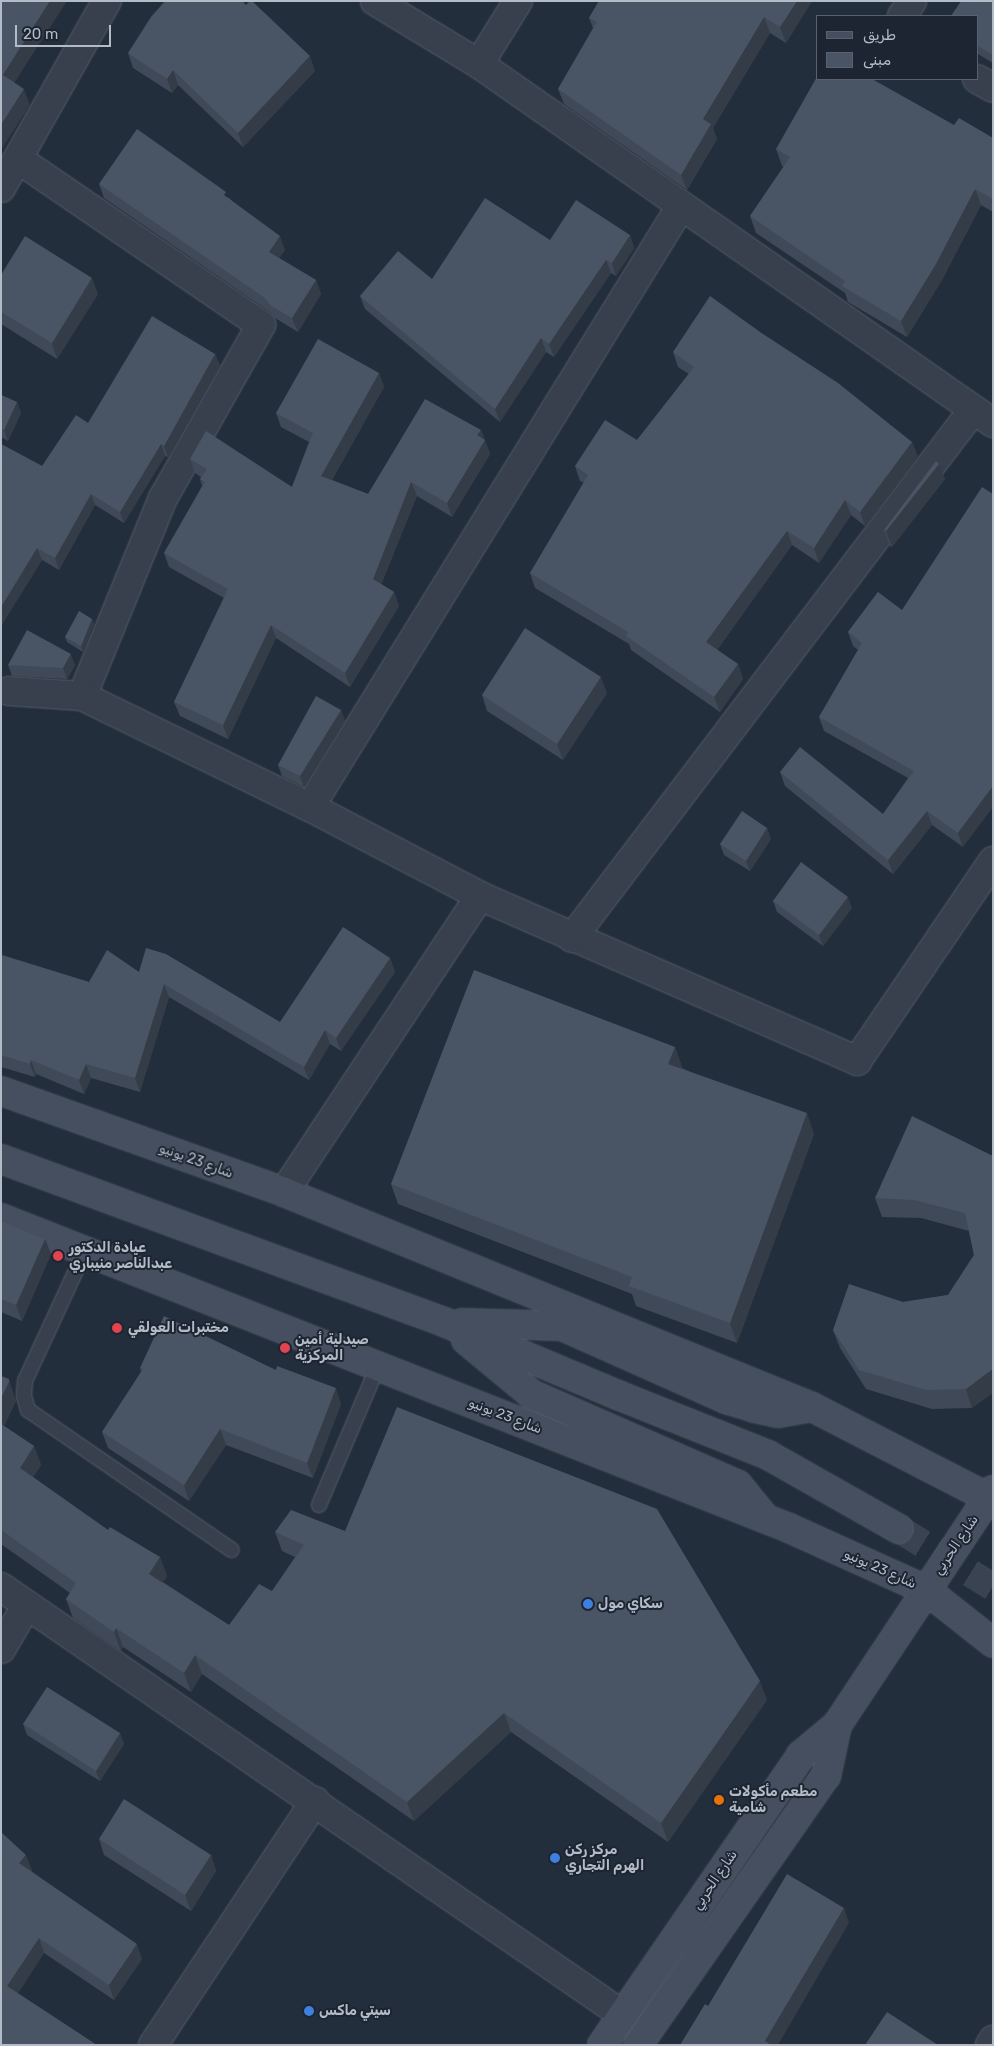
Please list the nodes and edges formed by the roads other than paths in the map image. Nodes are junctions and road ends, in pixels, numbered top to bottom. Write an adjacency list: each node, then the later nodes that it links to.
1 (107, 1): 9 (street)
2 (375, 1): 6 (street)
3 (518, 1): 6 (street)
4 (912, 1): 5 (street)
5 (903, 15)
6 (479, 64): 11 (street)
7 (979, 80): 8 (street)
8 (993, 88)
9 (18, 159): 10 (street); 14 (street)
10 (1, 188)
11 (681, 206): 12 (street); 15 (street)
12 (983, 416): 18 (street)
13 (9, 692): 14 (street)
14 (82, 696): 15 (street)
15 (310, 807): 17 (street)
16 (993, 861): 18 (street)
17 (480, 896): 18 (street); 21 (street)
18 (572, 938)
19 (1, 1091): 21 (street, شارع 23 يونيو)
20 (1, 1159): 24 (street)
21 (284, 1192): 26 (street, شارع 23 يونيو)
22 (1, 1218): 23 (street, شارع 23 يونيو)
23 (85, 1251): 25 (street, شارع 23 يونيو); 31 (lane)
24 (444, 1322): 26 (street); 29 (street); 30 (street)
25 (378, 1366): 28 (lane); 29 (street, شارع 23 يونيو)
26 (812, 1407): 27 (street, شارع 23 يونيو)
27 (991, 1496): 33 (street, شارع الحربي)
28 (319, 1505)
29 (764, 1518): 33 (street, شارع 23 يونيو)
30 (899, 1529)
31 (232, 1550)
32 (1, 1587): 34 (street)
33 (926, 1590): 35 (street, شارع 23 يونيو); 37 (street, شارع الحربي)
34 (27, 1605): 36 (street); 38 (street)
35 (993, 1643)
36 (1, 1649)
37 (837, 1725): 39 (street, شارع الحربي); 43 (street, شارع الحربي)
38 (315, 1801): 39 (street); 41 (street)
39 (623, 2015): 42 (street, شارع الحربي)
40 (993, 2040): 44 (street)
41 (153, 2045)
42 (602, 2045)
43 (638, 2045)
44 (990, 2045)

